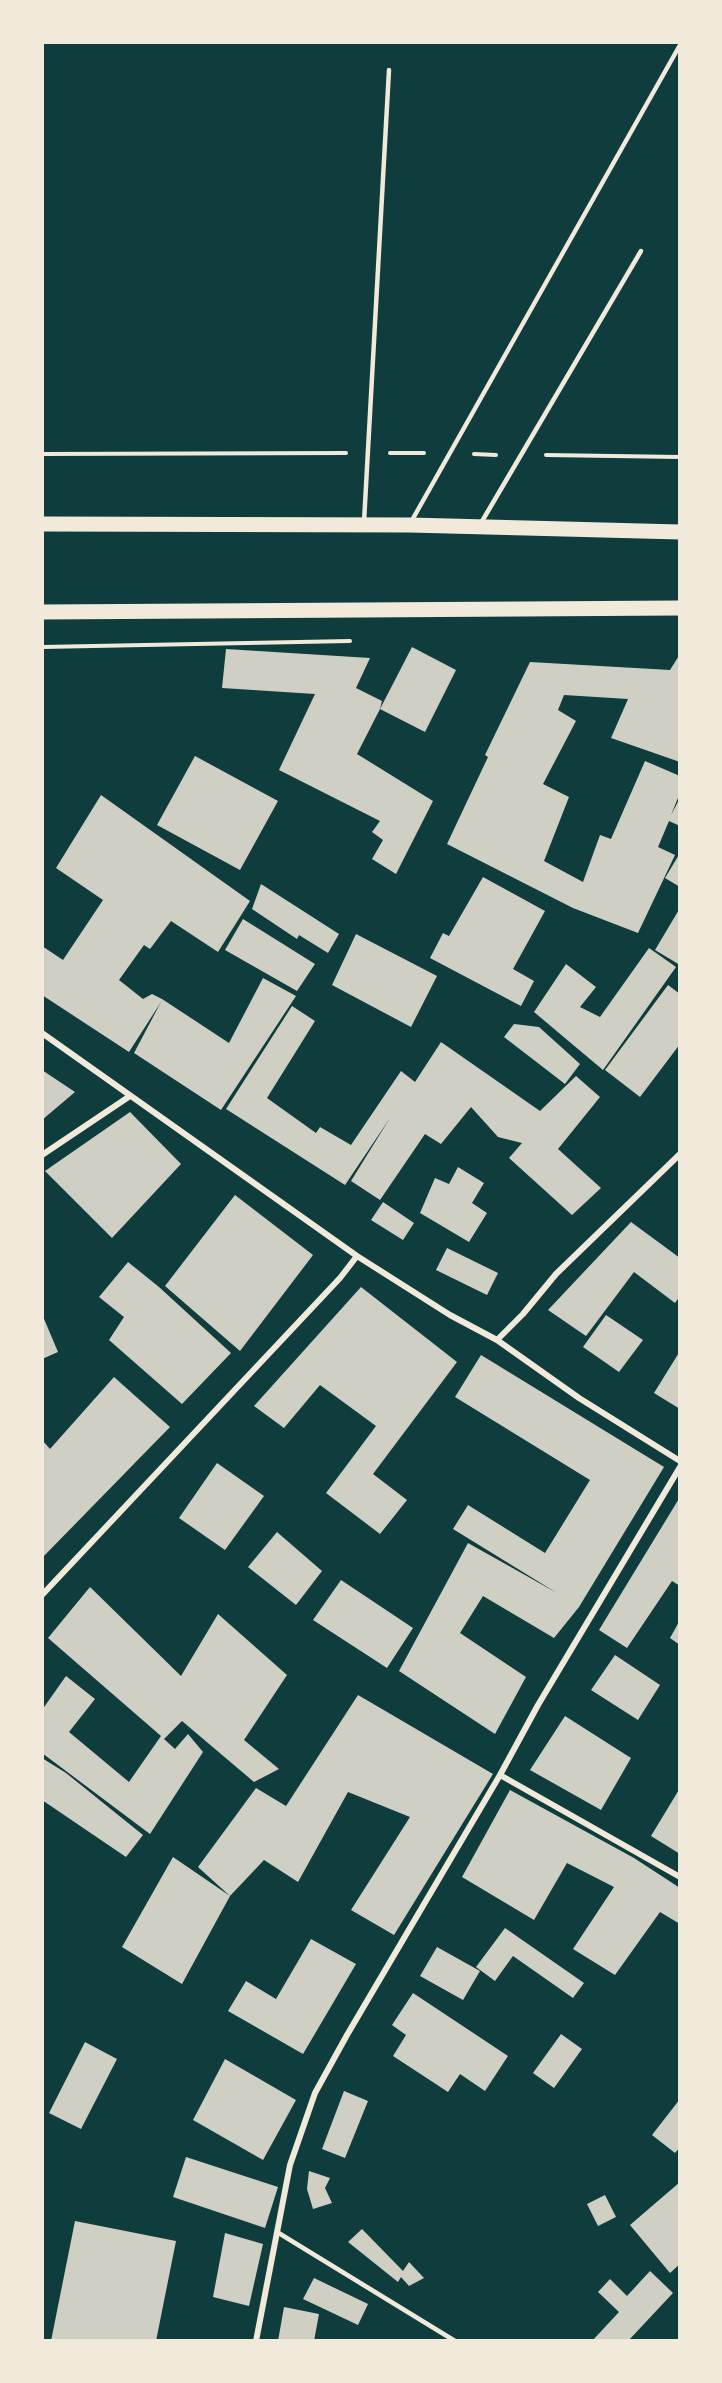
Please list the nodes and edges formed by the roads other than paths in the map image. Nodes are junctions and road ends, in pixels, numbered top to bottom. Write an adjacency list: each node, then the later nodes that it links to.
1 (680, 45): 6 (lane)
2 (389, 70): 5 (lane)
3 (641, 251): 7 (lane)
4 (42, 524): 5 (main road)
5 (364, 524): 6 (main road)
6 (410, 525): 7 (main road)
7 (478, 528): 8 (main road)
8 (680, 532)
9 (680, 608): 10 (main road)
10 (42, 612)
11 (42, 1033): 12 (street)
12 (130, 1096): 14 (street); 15 (street)
13 (680, 1154): 16 (street)
14 (42, 1155)
15 (357, 1256): 16 (street); 19 (street)
16 (497, 1340): 17 (street)
17 (680, 1461)
18 (680, 1467): 20 (street)
19 (42, 1596)
20 (500, 1775): 21 (street); 22 (street)
21 (680, 1877)
22 (277, 2232): 23 (street); 24 (lane)
23 (256, 2341)
24 (455, 2341)

